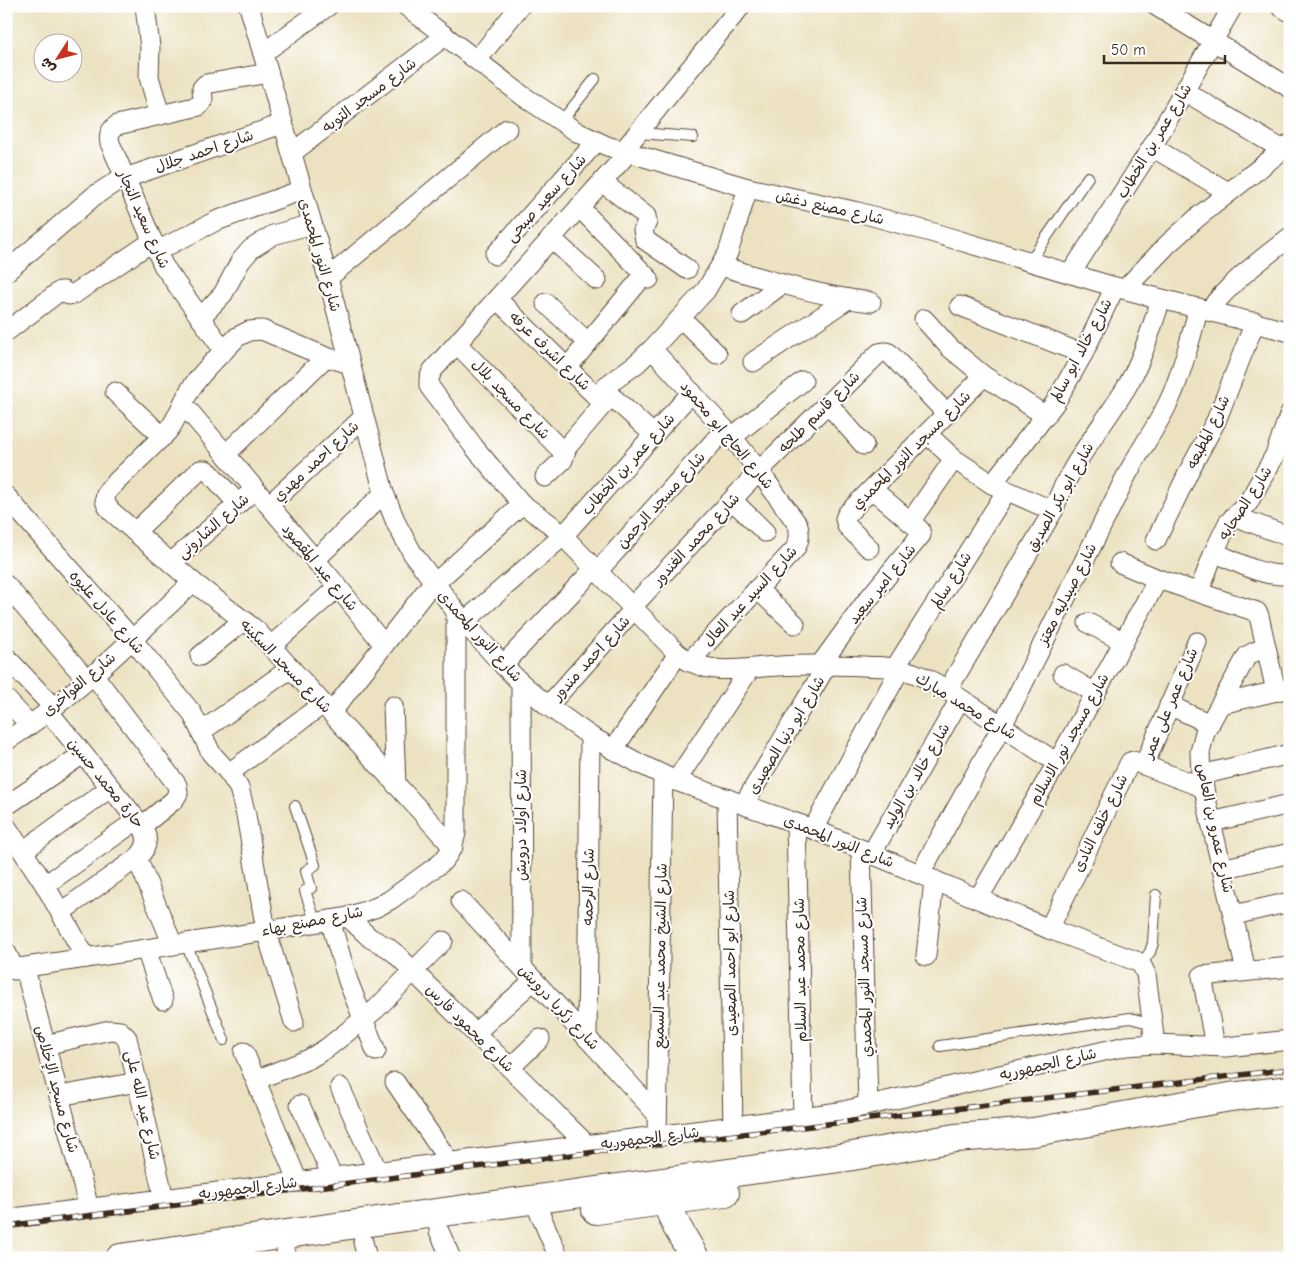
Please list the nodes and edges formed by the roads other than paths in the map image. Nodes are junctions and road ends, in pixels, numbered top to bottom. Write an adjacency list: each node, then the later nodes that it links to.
1 (145, 6): 19 (street)
2 (249, 6): 13 (street, شارع النور المحمدى)
3 (328, 6): 13 (street)
4 (406, 6): 11 (street, شارع مصنع دغش)
5 (520, 6): 14 (street)
6 (740, 6): 23 (street)
7 (1156, 6): 12 (street)
8 (1233, 6): 12 (street, شارع عمر بن الخطاب)
9 (1280, 6): 10 (street)
10 (1290, 12)
11 (445, 36): 14 (street, شارع مصنع دغش); 29 (street, شارع مسجد التوبه)
12 (1213, 40): 17 (street); 18 (street, شارع عمر بن الخطاب)
13 (263, 53): 15 (street, شارع النور المحمدى)
14 (477, 60): 20 (street, شارع مصنع دغش)
15 (268, 73): 19 (street); 21 (street, شارع النور المحمدى)
16 (594, 79): 20 (lane)
17 (1290, 88)
18 (1184, 91): 26 (street, شارع عمر بن الخطاب); 27 (street)
19 (160, 114): 31 (street, شارع سعيد النجار)
20 (561, 122): 25 (street, شارع مصنع دغش)
21 (282, 124): 29 (street, شارع النور المحمدى); 31 (street, شارع احمد جلال)
22 (508, 129): 47 (street)
23 (638, 133): 24 (lane); 28 (street)
24 (693, 137)
25 (596, 142): 28 (street, شارع مصنع دغش); 41 (street, شارع سعيد صبحى)
26 (1152, 147): 35 (street); 46 (street, شارع عمر بن الخطاب)
27 (1286, 147): 35 (street, شارع خالد ابو سالم)
28 (626, 152): 32 (street); 33 (street, شارع مصنع دغش)
29 (292, 153): 34 (street, شارع النور المحمدى)
30 (1088, 177): 42 (lane)
31 (126, 178): 40 (street, شارع سعيد النجار); 45 (street, شارع احمد جلال)
32 (602, 182): 36 (street); 44 (street)
33 (748, 188): 42 (street, شارع مصنع دغش); 43 (street)
34 (302, 190): 37 (street, شارع النور المحمدى); 40 (street)
35 (1228, 192): 50 (street, شارع خالد ابو سالم)
36 (579, 208): 39 (street); 65 (street)
37 (312, 224): 47 (street, شارع النور المحمدى); 59 (street)
38 (1290, 237): 57 (street, شارع صيدليه معتز)
39 (551, 238): 48 (street); 51 (street)
40 (155, 246): 59 (street, شارع سعيد النجار); 63 (street)
41 (495, 255)
42 (1030, 261): 46 (street, شارع مصنع دغش)
43 (722, 266): 49 (street); 60 (street)
44 (687, 269)
45 (6, 272)
46 (1072, 273): 50 (street, شارع مصنع دغش)
47 (328, 278): 73 (street, شارع النور المحمدى)
48 (597, 280)
49 (781, 285): 52 (street); 58 (street)
50 (1120, 288): 53 (street, شارع مصنع دغش); 70 (street, شارع خالد ابو سالم)
51 (497, 299): 66 (street); 74 (street, شارع اشرف عرفه)
52 (848, 299): 54 (street); 72 (street)
53 (1162, 299): 57 (street, شارع مصنع دغش); 106 (street, شارع ابو بكر الصديق)
54 (871, 302)
55 (546, 303): 65 (street)
56 (960, 306): 70 (street)
57 (1204, 310): 62 (street, شارع مصنع دغش); 163 (street, شارع صيدليه معتز)
58 (742, 314)
59 (200, 318): 68 (street, شارع سعيد النجار)
60 (681, 318): 67 (street); 69 (street)
61 (924, 319): 75 (street)
62 (1254, 322): 64 (street, شارع مصنع دغش); 114 (street, شارع المطبعه)
63 (6, 332)
64 (1290, 332)
65 (588, 342): 74 (street)
66 (457, 344): 92 (street, شارع مسجد بلال); 104 (street)
67 (652, 349): 78 (street, شارع الحاج ابو محمود); 79 (street)
68 (224, 351): 71 (street); 80 (street)
69 (717, 354)
70 (1083, 354): 84 (street, شارع خالد ابو سالم)
71 (326, 357): 73 (street); 91 (street)
72 (753, 362)
73 (350, 364): 85 (street, شارع النور المحمدى)
74 (567, 368): 79 (street, شارع اشرف عرفه)
75 (984, 376): 83 (street, شارع مسجد النور المحمدي); 84 (street)
76 (803, 381): 86 (street, شارع مسجد الرحمن)
77 (115, 392): 89 (street)
78 (692, 392): 86 (street, شارع الحاج ابو محمود); 88 (street, شارع عمر بن الخطاب)
79 (608, 400): 88 (street, شارع اشرف عرفه); 92 (street)
80 (183, 404): 89 (street); 91 (street, شارع عبد المقصود)
81 (828, 404): 83 (street, شارع قاسم طلحه); 90 (street); 95 (street, شارع قاسم طلحه)
82 (1290, 412): 93 (street, شارع الصحابه)
83 (946, 414): 87 (street, شارع مسجد النور المحمدي)
84 (1046, 416): 97 (street, شارع خالد ابو سالم)
85 (364, 417): 100 (street, شارع النور المحمدى); 105 (street, شارع احمد مهدي)
86 (728, 433): 95 (street, شارع الحاج ابو محمود); 120 (street, شارع مسجد الرحمن)
87 (926, 434): 94 (street); 99 (street, شارع مسجد النور المحمدي)
88 (654, 435): 112 (street, شارع عمر بن الخطاب)
89 (163, 437): 110 (street, شارع مسجد السكينه)
90 (864, 445)
91 (226, 454): 98 (street, شارع عبد المقصود)
92 (566, 454): 96 (street)
93 (1282, 458): 107 (street, شارع الصحابه)
94 (954, 459): 97 (street); 108 (street)
95 (759, 471): 102 (street, شارع محمد الغندور); 109 (street, شارع الحاج ابو محمود)
96 (545, 477)
97 (999, 488): 106 (street); 146 (street, شارع سالم)
98 (256, 489): 103 (street, شارع الشارونى); 105 (street, شارع عبد المقصود)
99 (872, 489): 108 (street, شارع امير سعيد); 115 (street, شارع مسجد النور المحمدي)
100 (384, 492): 117 (street); 124 (street, شارع النور المحمدى)
101 (6, 496): 134 (street, شارع عادل عليوه)
102 (732, 500): 111 (street); 129 (street, شارع محمد الغندور)
103 (238, 504): 110 (street); 119 (street, شارع الشارونى)
104 (522, 504): 112 (street); 124 (street)
105 (268, 505): 117 (street, شارع عبد المقصود)
106 (1053, 511): 153 (street, شارع ابو بكر الصديق)
107 (1234, 516): 113 (street); 116 (street, شارع الصحابه)
108 (910, 522): 143 (street, شارع امير سعيد)
109 (798, 525): 127 (street, شارع السيد عبد العال)
110 (135, 532): 119 (street, شارع مسجد السكينه)
111 (765, 532)
112 (563, 536): 120 (street); 130 (street, شارع عمر بن الخطاب)
113 (1290, 537)
114 (1156, 540)
115 (869, 548)
116 (1214, 552): 121 (street); 128 (street, شارع الصحابه)
117 (315, 560): 126 (street, شارع عبد المقصود)
118 (1120, 563): 122 (street)
119 (170, 564): 123 (street, شارع مسجد السكينه)
120 (595, 570): 129 (street); 144 (street, شارع مسجد الرحمن)
121 (1290, 575)
122 (1158, 579): 128 (street); 135 (street, شارع مسجد نور الاسلام)
123 (193, 582): 131 (street, شارع مسجد السكينه); 134 (street, شارع الفواخرى)
124 (433, 583): 130 (street, شارع النور المحمدى); 137 (street)
125 (6, 585): 149 (street)
126 (338, 587): 137 (street, شارع عبد المقصود); 138 (street)
127 (757, 589): 133 (street); 142 (street, شارع السيد عبد العال)
128 (1199, 592): 139 (street)
129 (633, 608): 142 (street); 158 (street, شارع احمد مندور)
130 (460, 617): 144 (street, شارع النور المحمدى); 185 (street)
131 (244, 620): 138 (street, شارع مسجد السكينه); 140 (street)
132 (1088, 623): 135 (street)
133 (795, 624)
134 (132, 640): 149 (street, شارع الفواخرى); 164 (street, شارع عادل عليوه)
135 (1124, 642): 152 (street, شارع مسجد نور الاسلام)
136 (1197, 642): 156 (street, شارع عمر على عمر)
137 (384, 645): 159 (street)
138 (271, 646): 145 (street, شارع مسجد السكينه)
139 (1266, 648): 151 (street); 155 (street, شارع عمرو بن العاص)
140 (200, 656)
141 (6, 657): 160 (street, حارة محمد حسين)
142 (683, 658): 147 (street, شارع محمد مبارك); 167 (street, شارع السيد عبد العال)
143 (824, 665): 146 (street, شارع محمد مبارك); 147 (street, شارع محمد مبارك); 177 (street, شارع ابو دنيا الصعيدى)
144 (503, 666): 150 (street, شارع النور المحمدى)
145 (291, 668): 159 (street, شارع مسجد السكينه); 164 (street)
146 (897, 668): 153 (street, شارع محمد مبارك); 184 (street, شارع سالم)
147 (749, 670): 173 (street)
148 (1063, 674): 152 (street)
149 (90, 677): 160 (street, شارع الفواخرى); 182 (street)
150 (521, 683): 158 (street, شارع النور المحمدى); 213 (street, شارع اولاد درويش)
151 (1283, 690): 155 (street)
152 (1095, 693): 170 (street, شارع مسجد نور الاسلام)
153 (954, 695): 163 (street, شارع محمد مبارك); 187 (street, شارع خالد بن الوليد)
154 (6, 699): 162 (street)
155 (1221, 704): 161 (street, شارع عمرو بن العاص)
156 (1170, 705): 161 (street); 171 (street, شارع عمر على عمر)
157 (393, 706): 175 (street)
158 (548, 706): 165 (street, شارع النور المحمدى)
159 (327, 708): 172 (street); 175 (street, شارع مسجد السكينه)
160 (50, 709): 162 (street, شارع الفواخرى); 168 (street, حارة محمد حسين)
161 (1210, 724): 174 (street, شارع عمرو بن العاص)
162 (30, 725): 166 (street, شارع الفواخرى)
163 (1002, 726): 170 (street, شارع محمد مبارك); 191 (street, شارع صيدليه معتز)
164 (202, 731): 172 (street, شارع عادل عليوه)
165 (590, 736): 167 (street, شارع النور المحمدى); 219 (street, شارع الرحمه)
166 (6, 741)
167 (614, 750): 173 (street, شارع النور المحمدى)
168 (83, 754): 176 (street, حارة محمد حسين); 179 (street)
169 (1290, 754): 174 (street)
170 (1057, 763): 194 (street, شارع مسجد نور الاسلام)
171 (1144, 765): 174 (street, شارع خلف النادى); 200 (street, شارع خلف النادى)
172 (229, 773): 201 (street, شارع عادل عليوه)
173 (670, 778): 177 (street, شارع النور المحمدى); 238 (street, شارع الشيخ محمد عبد السميع)
174 (1202, 782): 181 (street, شارع عمرو بن العاص)
175 (396, 785): 185 (street, شارع مسجد السكينه)
176 (110, 788): 182 (street, حارة محمد حسين); 186 (street)
177 (736, 801): 184 (street, شارع النور المحمدى); 240 (street, شارع ابو احمد الصعيدى)
178 (1290, 804): 181 (street)
179 (6, 806)
180 (294, 806): 199 (lane)
181 (1211, 822): 190 (street, شارع عمرو بن العاص)
182 (139, 823): 189 (street, حارة محمد حسين); 192 (street)
183 (6, 826): 186 (street)
184 (804, 826): 187 (street, شارع النور المحمدى); 239 (street, شارع محمد عبد السلام)
185 (453, 847): 199 (street, شارع مصنع بهاء)
186 (23, 851): 192 (street)
187 (866, 851): 191 (street, شارع النور المحمدى); 237 (street, شارع مسجد النور المحمدي)
188 (1290, 853): 190 (street)
189 (137, 858): 197 (street); 203 (street)
190 (1222, 869): 198 (street, شارع عمرو بن العاص)
191 (927, 877): 194 (street, شارع النور المحمدى); 206 (street)
192 (45, 886): 197 (street)
193 (1156, 895): 208 (lane)
194 (978, 899): 200 (street, شارع النور المحمدى)
195 (461, 901): 213 (street, شارع زكريا درويش)
196 (1290, 902): 198 (street)
197 (61, 912): 207 (street)
198 (1234, 915): 212 (street, شارع عمرو بن العاص)
199 (331, 920): 201 (street, شارع مصنع بهاء); 211 (street, شارع محمود فارس); 215 (street)
200 (1048, 929): 208 (street, شارع النور المحمدى)
201 (266, 931): 203 (street, شارع مصنع بهاء); 216 (street, شارع عادل عليوه)
202 (443, 941): 211 (street)
203 (179, 944): 204 (street, شارع مصنع بهاء); 221 (lane)
204 (146, 949): 207 (street, شارع مصنع بهاء); 214 (street)
205 (6, 952): 210 (street, شارع مسجد الإخلاص)
206 (926, 956)
207 (86, 958): 210 (street, شارع مصنع بهاء)
208 (1141, 964): 217 (street)
209 (1290, 967): 212 (street)
210 (15, 970): 224 (street, شارع مسجد الإخلاص)
211 (413, 971): 215 (street); 218 (street, شارع محمود فارس)
212 (1246, 971): 226 (street)
213 (528, 974): 218 (street); 219 (street, شارع زكريا درويش)
214 (163, 1000)
215 (363, 1020): 227 (street); 230 (street)
216 (294, 1022)
217 (1152, 1024): 223 (street); 225 (lane)
218 (475, 1033): 229 (street, شارع محمود فارس)
219 (587, 1038): 238 (street, شارع زكريا درويش)
220 (540, 1039): 229 (street)
221 (224, 1040)
222 (1290, 1040): 226 (street, شارع الجمهوريه)
223 (1155, 1044): 226 (street, شارع الجمهوريه); 237 (street, شارع الجمهوريه)
224 (45, 1045): 231 (street, شارع عبد الله على); 235 (street, شارع مسجد الإخلاص)
225 (940, 1046)
226 (1215, 1046)
227 (376, 1051)
228 (244, 1052): 230 (street)
229 (510, 1068): 242 (street, شارع محمود فارس)
230 (256, 1080): 247 (street)
231 (138, 1082): 235 (street); 248 (street, شارع عبد الله على)
232 (395, 1082): 243 (street)
233 (340, 1088): 244 (street)
234 (1290, 1090): 245 (main road)
235 (59, 1096): 250 (street, شارع مسجد الإخلاص)
236 (300, 1105): 246 (street)
237 (868, 1105): 239 (street, شارع الجمهوريه)
238 (657, 1114): 241 (street, شارع الشيخ محمد عبد السميع)
239 (803, 1117): 240 (street, شارع الجمهوريه)
240 (732, 1127): 241 (street, شارع الجمهوريه)
241 (658, 1136): 242 (street, شارع الجمهوريه)
242 (588, 1146): 243 (street, شارع الجمهوريه)
243 (450, 1163): 244 (street, شارع الجمهوريه)
244 (378, 1172): 246 (street, شارع الجمهوريه)
245 (778, 1175): 249 (main road); 251 (main road)
246 (333, 1178): 247 (street, شارع الجمهوريه)
247 (298, 1182): 248 (street, شارع الجمهوريه)
248 (164, 1199): 250 (street, شارع الجمهوريه)
249 (666, 1202): 251 (main road); 260 (main road)
250 (89, 1208): 252 (street, شارع الجمهوريه)
251 (538, 1209): 253 (main road); 256 (main road); 259 (street)
252 (6, 1219)
253 (439, 1231): 254 (main road); 258 (street)
254 (365, 1250): 255 (main road)
255 (286, 1255): 257 (main road)
256 (120, 1258)
257 (253, 1258)
258 (451, 1258)
259 (559, 1258)
260 (695, 1258)

